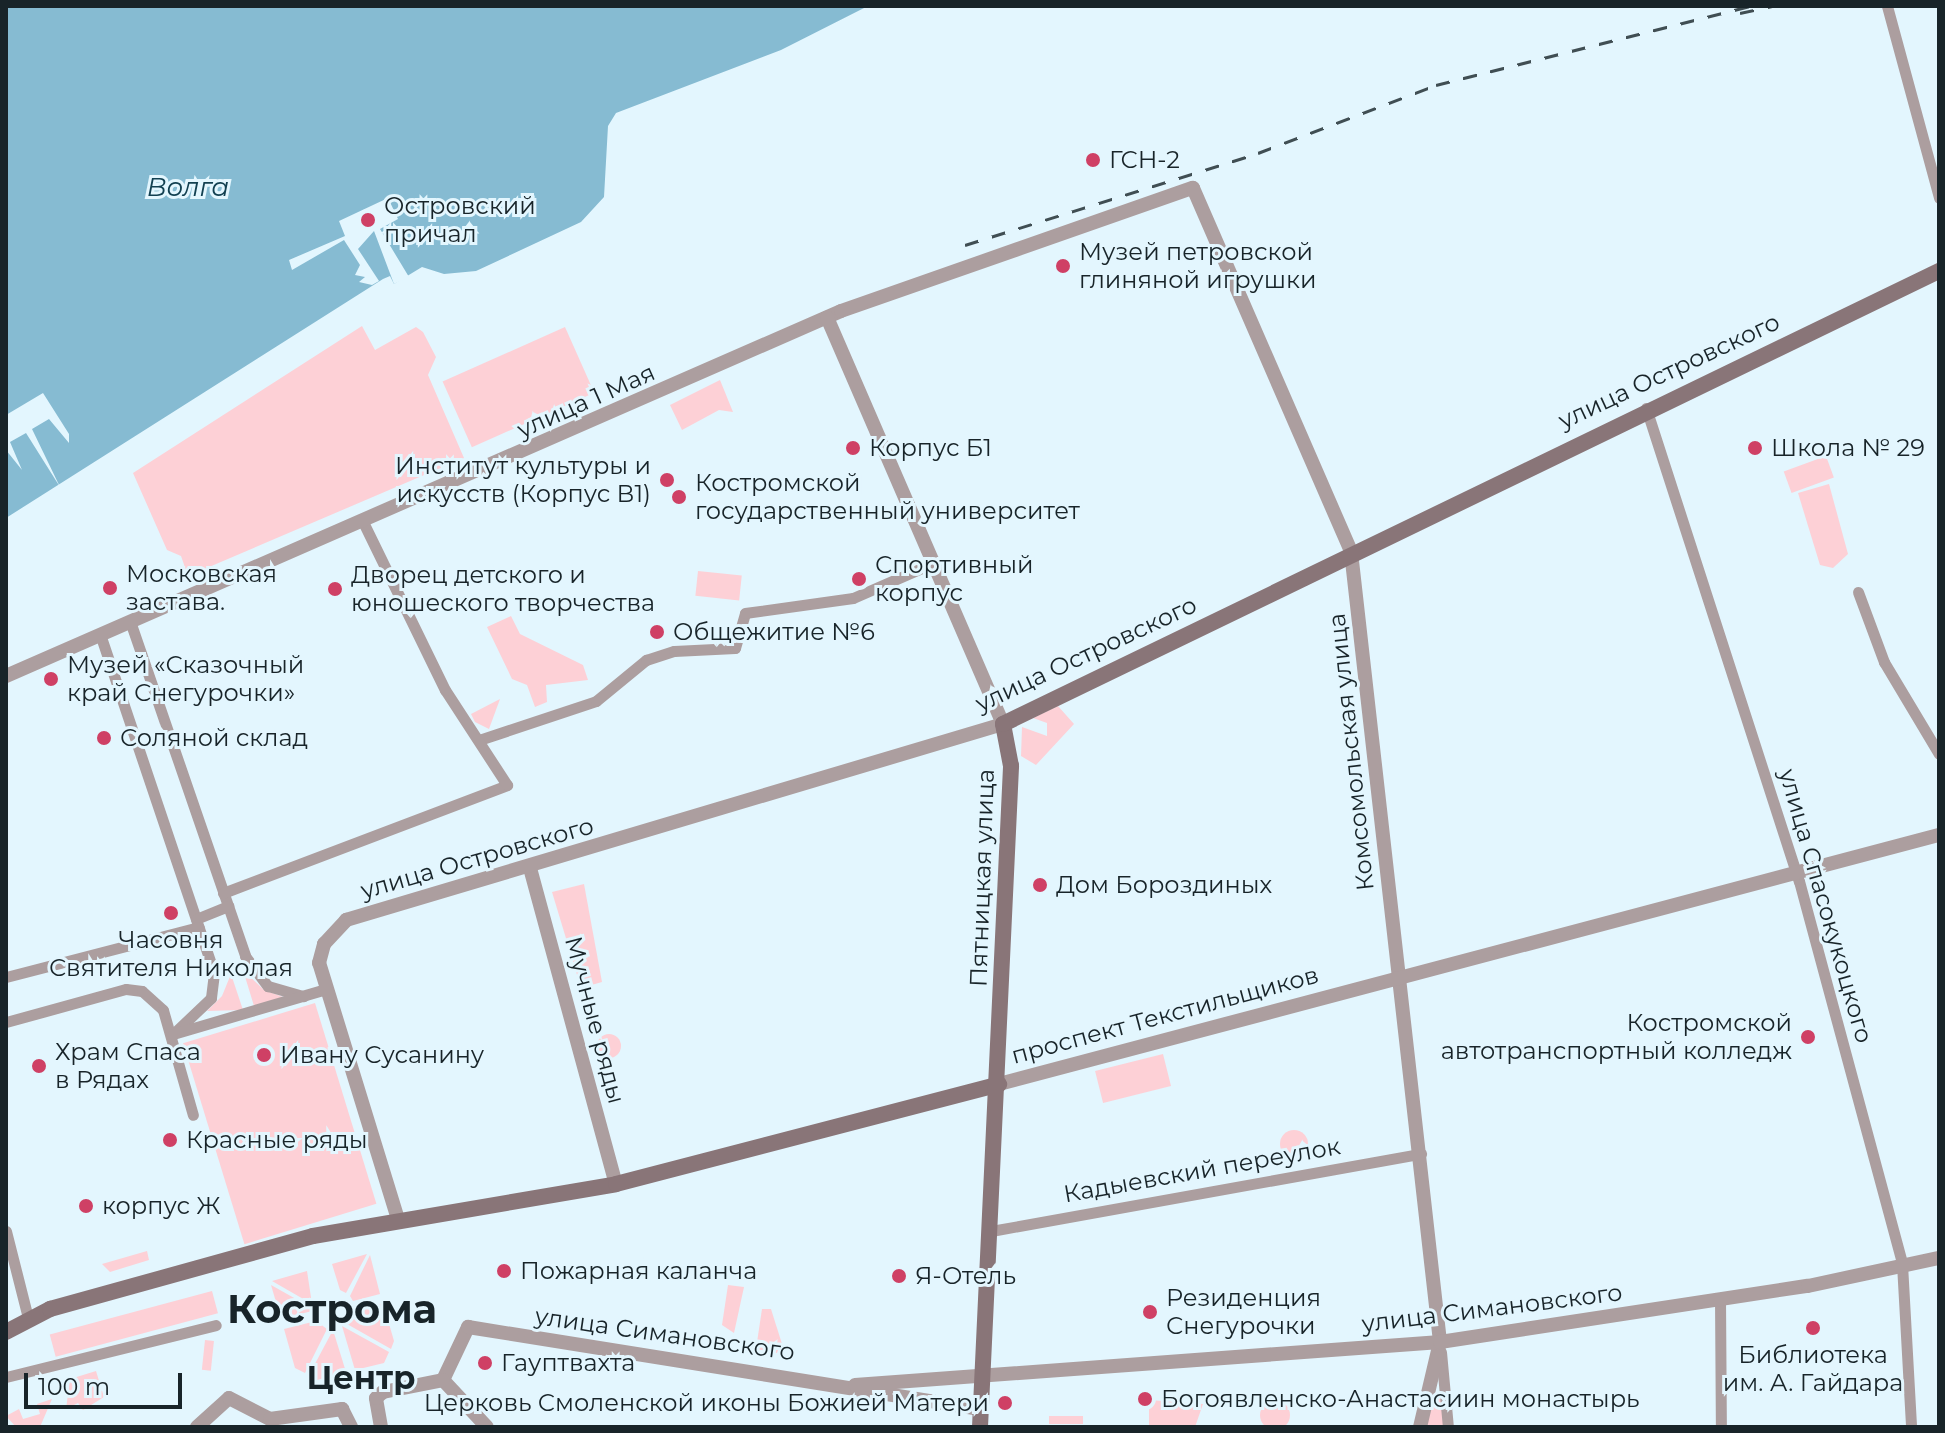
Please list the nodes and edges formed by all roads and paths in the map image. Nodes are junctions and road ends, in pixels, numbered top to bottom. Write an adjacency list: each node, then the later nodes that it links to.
1 (1887, 6): 3 (street)
2 (1193, 188): 5 (street, улица 1 Мая); 8 (street, Комсомольская улица)
3 (1939, 198)
4 (1939, 271): 6 (main road, улица Островского)
5 (827, 317): 7 (street, улица 1 Мая); 9 (street, Пятницкая улица)
6 (1646, 407): 8 (main road, улица Островского); 19 (street, улица Спасокукоцкого)
7 (364, 524): 11 (street, улица 1 Мая); 15 (street)
8 (1351, 552): 14 (main road, улица Островского); 23 (street, Комсомольская улица)
9 (933, 563): 14 (street, Пятницкая улица); 15 (street)
10 (1858, 592): 16 (street)
11 (131, 624): 12 (street, улица 1 Мая); 20 (street)
12 (101, 637): 13 (street, улица 1 Мая); 22 (street)
13 (6, 676)
14 (1003, 724): 18 (street, улица Островского); 29 (main road, Пятницкая улица)
15 (482, 739): 20 (street)
16 (1939, 754)
17 (1939, 835): 19 (street, проспект Текстильщиков)
18 (530, 868): 25 (street, улица Островского); 32 (street, Мучные ряды)
19 (1796, 870): 23 (street, проспект Текстильщиков); 37 (street, улица Спасокукоцкого)
20 (223, 893): 21 (street)
21 (228, 906): 22 (street); 26 (street)
22 (197, 923): 24 (street); 28 (street)
23 (1398, 975): 29 (street, проспект Текстильщиков); 31 (street, Комсомольская улица)
24 (6, 977)
25 (326, 989): 26 (street); 33 (street)
26 (304, 996): 28 (street)
27 (6, 1022): 28 (street)
28 (172, 1035): 30 (street)
29 (999, 1084): 32 (main road, проспект Текстильщиков); 35 (main road, Пятницкая улица)
30 (193, 1115)
31 (1421, 1154): 35 (street, Кадыевский переулок); 42 (street, Комсомольская улица)
32 (616, 1184): 33 (main road, проспект Текстильщиков)
33 (397, 1216): 39 (main road, проспект Текстильщиков)
34 (6, 1231): 39 (street)
35 (991, 1231): 43 (main road, Пятницкая улица)
36 (1939, 1258): 37 (street, улица Симановского)
37 (1902, 1264): 38 (street, улица Симановского); 57 (street, улица Спасокукоцкого)
38 (1720, 1298): 42 (street, улица Симановского); 56 (street)
39 (28, 1318): 41 (main road, проспект Текстильщиков)
40 (216, 1325): 44 (street)
41 (6, 1332)
42 (1440, 1342): 43 (street, улица Симановского); 54 (street, Комсомольская улица); 55 (street, Комсомольская улица)
43 (984, 1376): 46 (street, улица Симановского); 47 (main road, Пятницкая улица)
44 (6, 1377)
45 (443, 1380): 46 (street, улица Симановского); 51 (street); 52 (street)
46 (855, 1385): 47 (street, улица Симановского)
47 (980, 1409): 53 (main road, Пятницкая улица)
48 (270, 1423): 49 (street); 50 (street)
49 (197, 1427)
50 (351, 1427)
51 (381, 1427)
52 (487, 1427)
53 (980, 1427)
54 (1420, 1427)
55 (1448, 1427)
56 (1721, 1427)
57 (1911, 1427)

